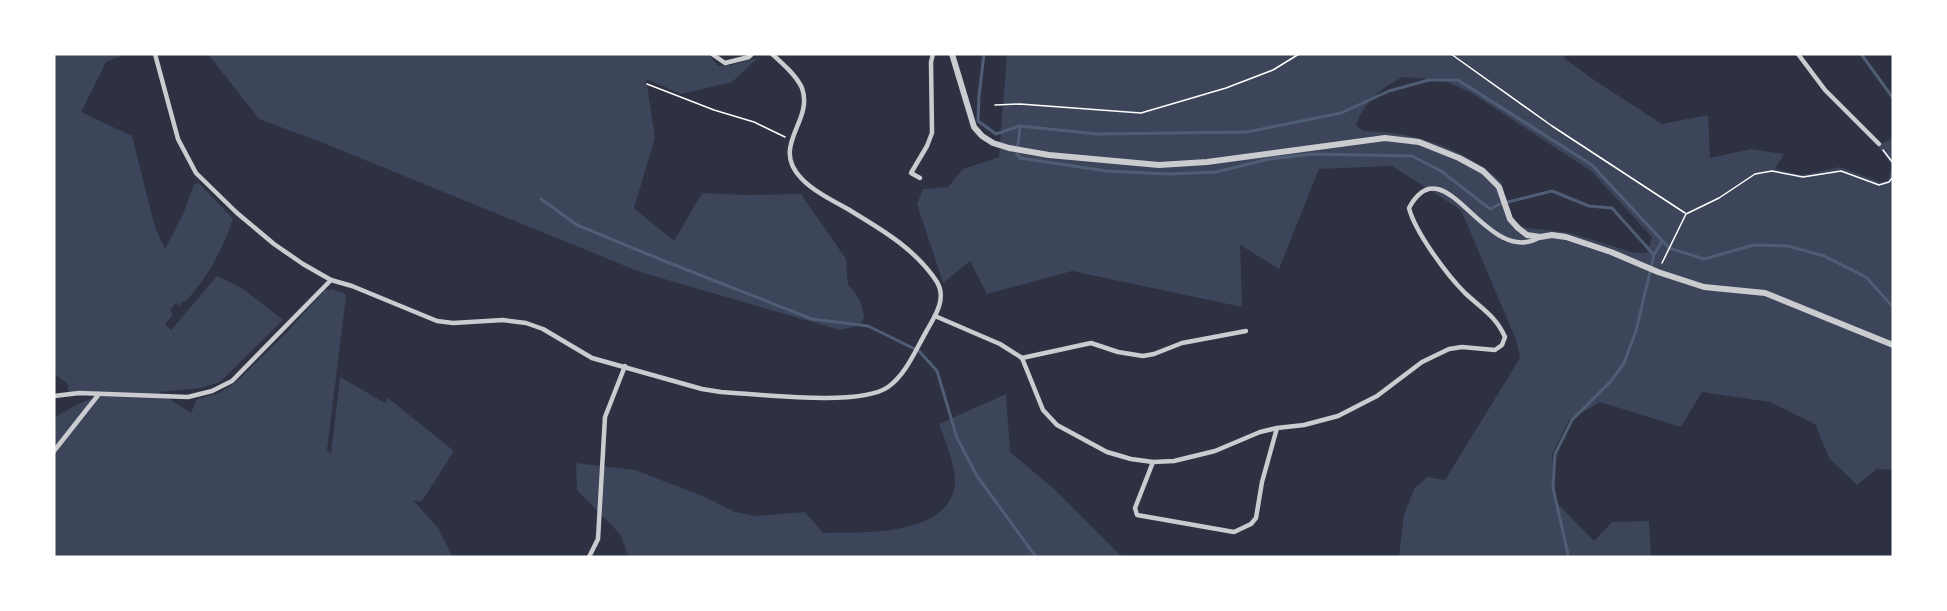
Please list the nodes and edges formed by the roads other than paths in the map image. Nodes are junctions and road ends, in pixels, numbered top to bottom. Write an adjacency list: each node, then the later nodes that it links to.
1 (155, 54): 11 (street)
2 (712, 54): 3 (street)
3 (752, 54)
4 (772, 54): 12 (street)
5 (933, 54): 9 (street)
6 (952, 54): 10 (street)
7 (1798, 54): 8 (street)
8 (1879, 144)
9 (920, 178)
10 (1540, 237): 14 (street); 19 (street)
11 (331, 280): 16 (street); 17 (street)
12 (935, 316): 15 (street); 16 (street)
13 (1246, 331): 15 (street)
14 (1893, 345)
15 (1022, 358): 21 (street)
16 (625, 366): 22 (street)
17 (99, 394): 18 (street); 20 (street)
18 (54, 396)
19 (1276, 428): 21 (street); 21 (street)
20 (54, 451)
21 (1153, 462)
22 (589, 557)

